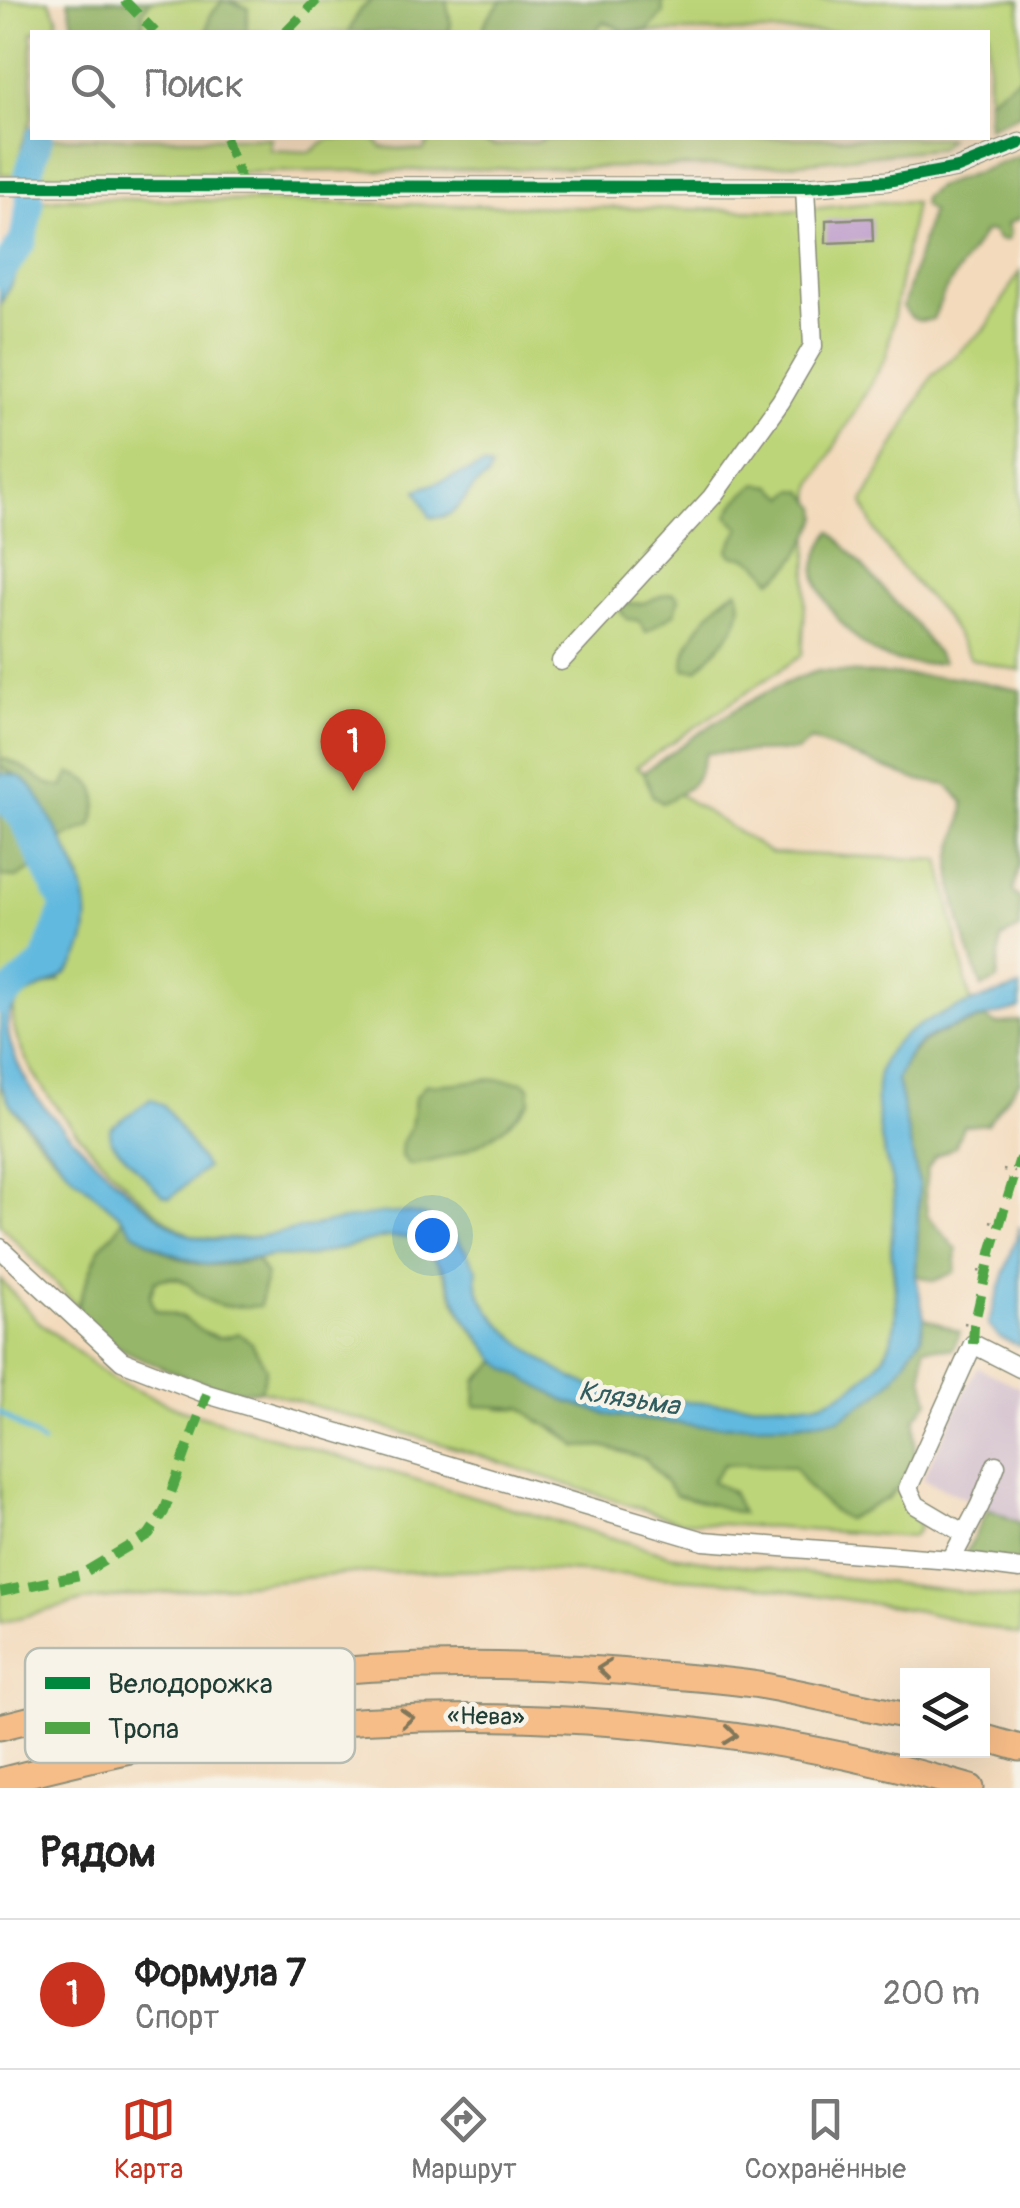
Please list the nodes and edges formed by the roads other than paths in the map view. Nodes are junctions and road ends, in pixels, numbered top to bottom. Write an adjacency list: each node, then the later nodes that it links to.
1 (1020, 143): 3 (street)
2 (0, 186): 3 (street)
3 (805, 188): 4 (street)
4 (560, 662)
5 (0, 1248): 9 (street)
6 (1020, 1368): 8 (street)
7 (996, 1466): 8 (street)
8 (965, 1534): 9 (street)
9 (951, 1560): 10 (street)
10 (1020, 1569)
11 (355, 1669): 12 (highway, «Нева», one-way to 11)
12 (900, 1714)
13 (25, 1720): 15 (highway, «Нева», one-way to 15)
14 (355, 1722): 20 (highway, «Нева», one-way to 20)
15 (0, 1727)
16 (990, 1739): 17 (highway)
17 (1020, 1748)
18 (69, 1763): 19 (highway, «Нева», one-way to 18)
19 (0, 1781)
20 (971, 1788)

